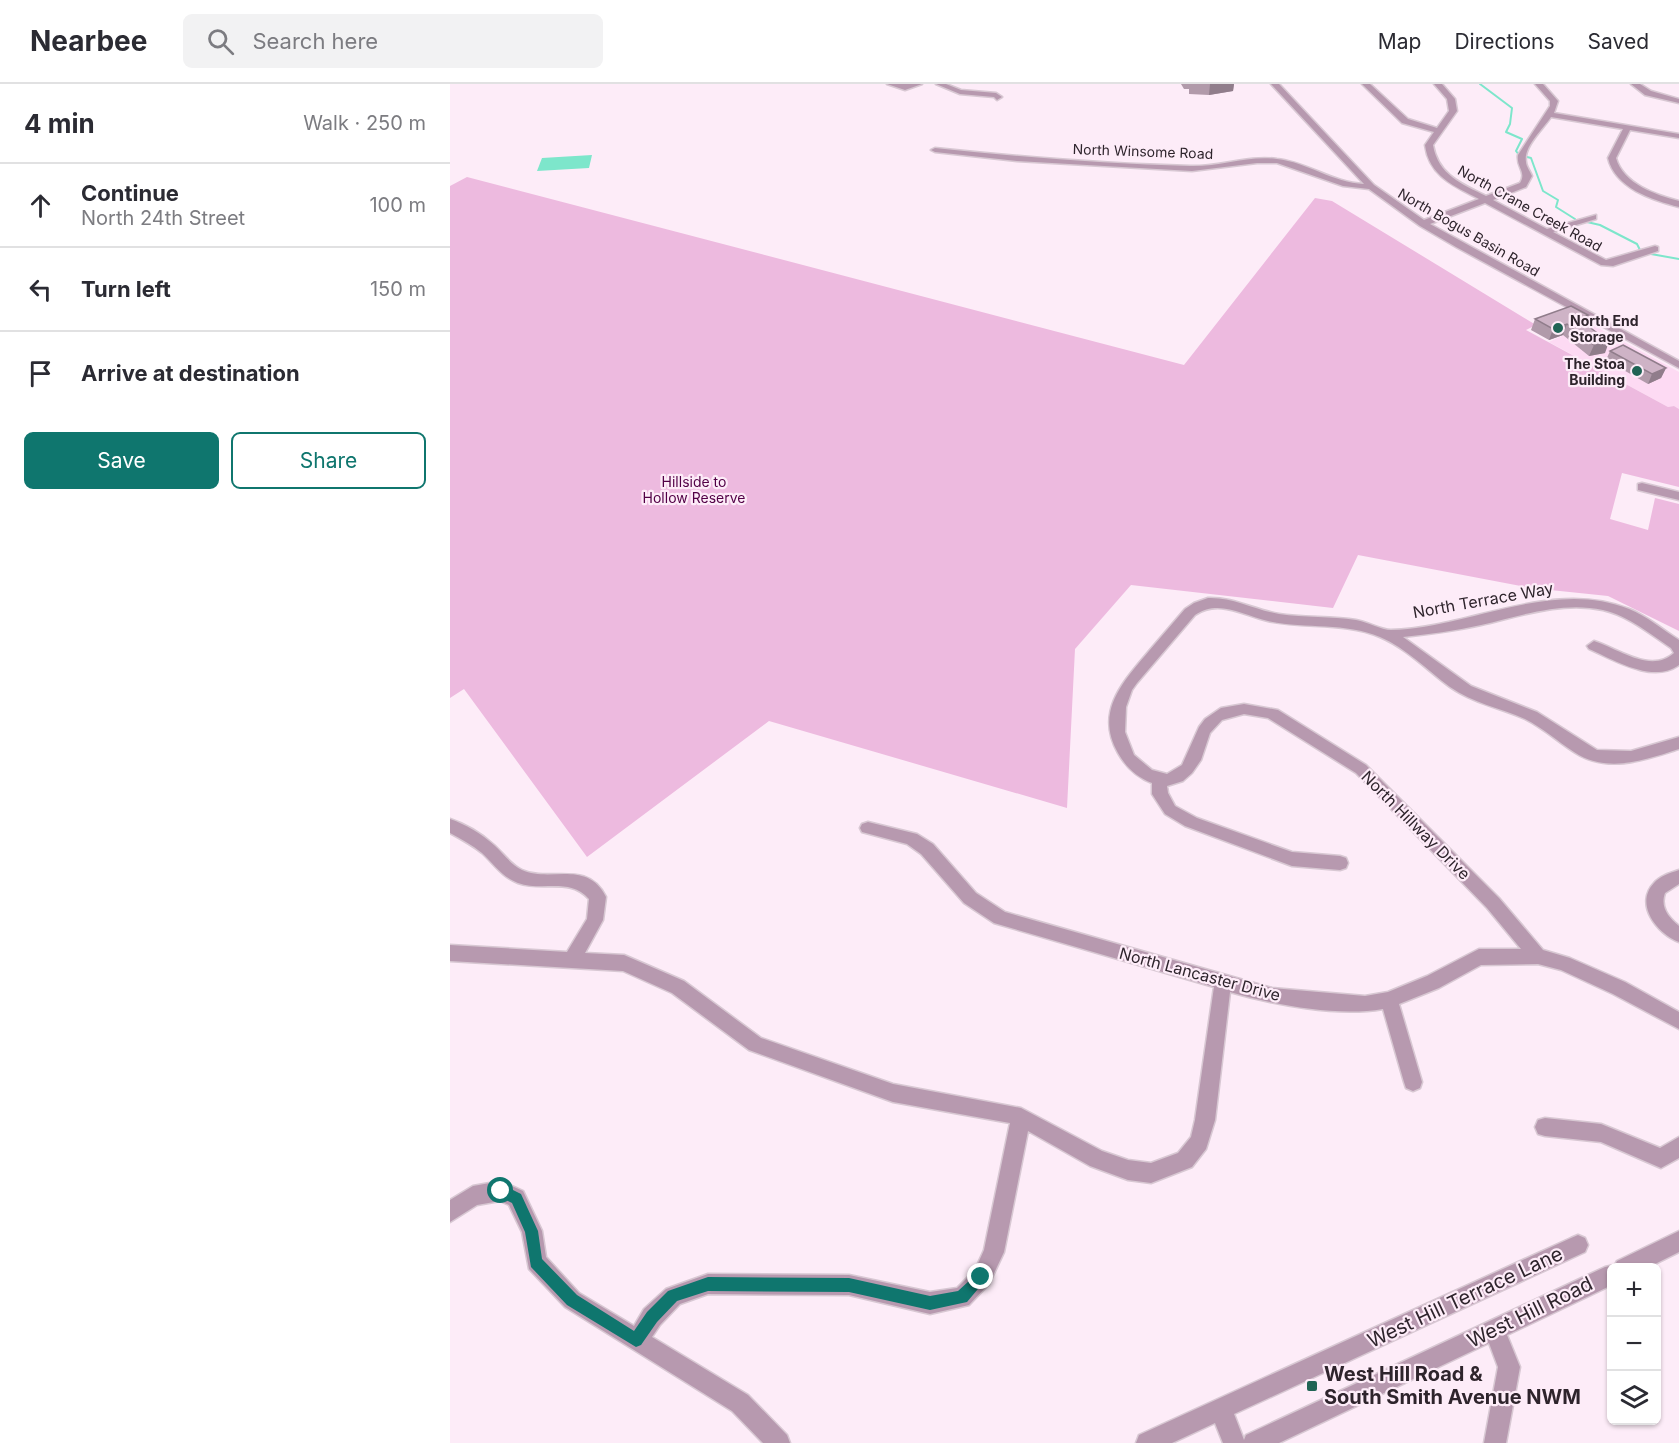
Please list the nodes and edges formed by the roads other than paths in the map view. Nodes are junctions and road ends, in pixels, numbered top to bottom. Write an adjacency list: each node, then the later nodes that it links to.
1 (891, 84): 2 (street)
2 (918, 84)
3 (939, 84): 9 (street)
4 (1275, 84): 16 (street, North Bogus Basin Road)
5 (1366, 84): 13 (street)
6 (1437, 84): 13 (street, North Crane Creek Road)
7 (1539, 84): 11 (street)
8 (1635, 84): 10 (street)
9 (997, 98)
10 (1679, 102)
11 (1550, 115): 12 (street); 17 (street)
12 (1628, 128): 14 (street); 18 (street)
13 (1438, 131): 17 (street, North Crane Creek Road)
14 (1679, 136)
15 (935, 150): 16 (street, North Winsome Road)
16 (1371, 187): 20 (street, North Bogus Basin Road)
17 (1484, 200): 20 (street); 21 (street, North Crane Creek Road)
18 (1679, 204)
19 (1593, 217): 21 (street)
20 (1424, 224): 23 (street, North Bogus Basin Road)
21 (1545, 232): 22 (street, North Crane Creek Road)
22 (1655, 249)
23 (1679, 364)
24 (1642, 487): 25 (street)
25 (1679, 496)
26 (1388, 635): 28 (street, North Terrace Way); 30 (street); 31 (street)
27 (1594, 646): 29 (street)
28 (1679, 650)
29 (1679, 657)
30 (1679, 743)
31 (1159, 780): 34 (street); 38 (street, North Hillway Drive)
32 (450, 825): 39 (street)
33 (868, 828): 40 (street, North Lancaster Drive)
34 (1340, 863)
35 (1679, 877): 36 (street)
36 (1679, 935)
37 (450, 952): 39 (street)
38 (1538, 956): 41 (street, North Lancaster Drive); 42 (street, North Lancaster Drive)
39 (572, 959): 44 (street)
40 (1223, 982): 41 (street, North Lancaster Drive); 44 (street)
41 (1389, 999): 43 (street)
42 (1679, 1021)
43 (1413, 1082)
44 (1021, 1117): 53 (street)
45 (1545, 1128): 46 (street)
46 (1679, 1147)
47 (450, 1212): 53 (street)
48 (1679, 1241): 50 (street)
49 (1578, 1245): 54 (street, West Hill Terrace Lane)
50 (1634, 1263)
51 (1607, 1276): 52 (street, West Hill Road)
52 (1494, 1330): 58 (street, West Hill Road); 59 (street)
53 (636, 1340): 55 (street)
54 (1221, 1409): 56 (street, West Hill Terrace Lane); 57 (street)
55 (779, 1443)
56 (1147, 1443)
57 (1234, 1443)
58 (1254, 1443)
59 (1496, 1443)

